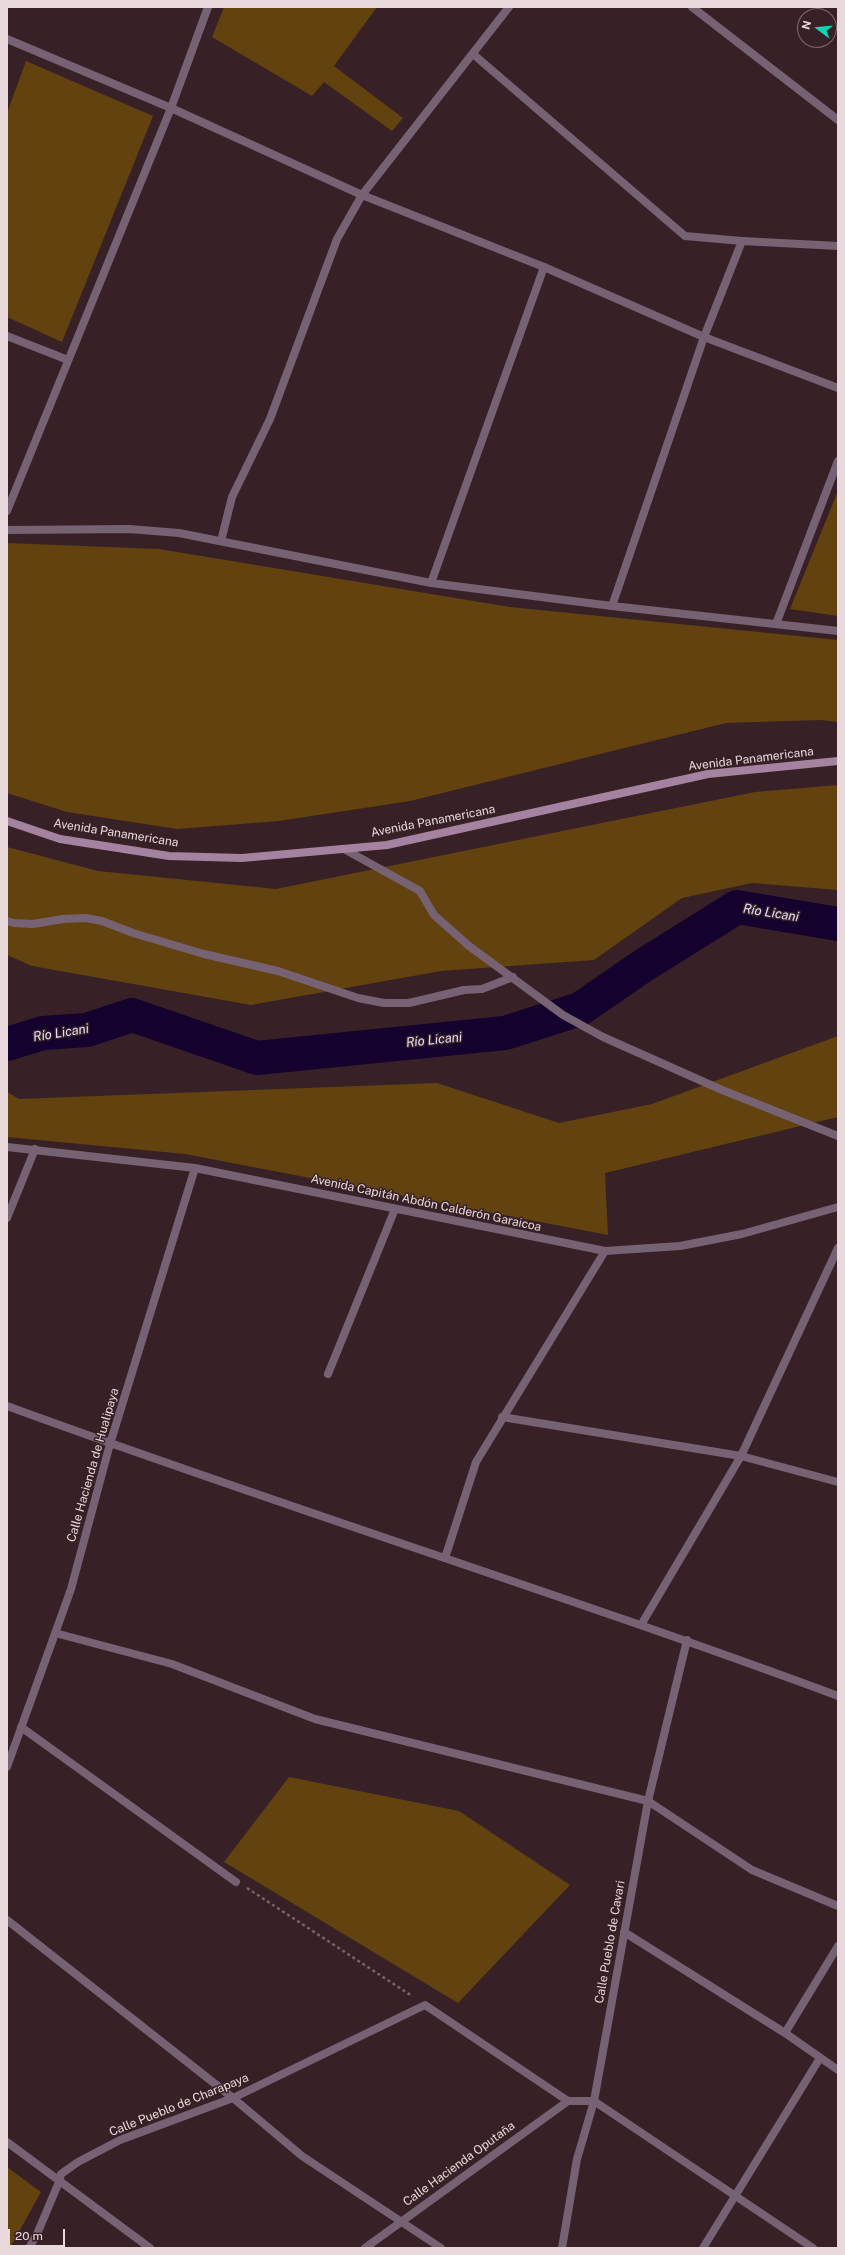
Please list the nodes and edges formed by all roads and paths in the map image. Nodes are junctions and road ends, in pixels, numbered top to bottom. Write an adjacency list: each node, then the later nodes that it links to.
1 (208, 7): 6 (street)
2 (509, 7): 5 (street)
3 (692, 7): 7 (street)
4 (7, 39): 6 (street)
5 (473, 54): 8 (street); 9 (street)
6 (171, 108): 8 (street); 14 (street)
7 (838, 120)
8 (362, 195): 11 (street); 19 (street)
9 (742, 241): 10 (street); 13 (street)
10 (838, 246)
11 (544, 267): 13 (street); 20 (street)
12 (7, 336): 14 (street)
13 (704, 337): 15 (street); 21 (street)
14 (68, 360): 17 (street)
15 (838, 388)
16 (838, 461): 22 (street)
17 (7, 511)
18 (7, 530): 19 (street)
19 (221, 541): 20 (street)
20 (431, 583): 21 (street)
21 (612, 606): 22 (street)
22 (776, 624): 23 (street)
23 (838, 631)
24 (838, 761): 26 (main road, Avenida Panamericana)
25 (7, 821): 26 (main road, Avenida Panamericana)
26 (344, 848): 28 (street)
27 (7, 921): 28 (street)
28 (513, 978): 29 (street)
29 (838, 1136)
30 (7, 1147): 31 (street, Avenida Capitán Abdón Calderón Garaicoa)
31 (35, 1149): 32 (street, Avenida Capitán Abdón Calderón Garaicoa); 35 (street)
32 (195, 1168): 33 (street, Avenida Capitán Abdón Calderón Garaicoa); 41 (street, Calle Hacienda de Hualipaya)
33 (396, 1208): 37 (street, Avenida Capitán Abdón Calderón Garaicoa); 38 (street)
34 (838, 1208): 37 (street, Avenida Capitán Abdón Calderón Garaicoa)
35 (7, 1218)
36 (838, 1248): 42 (street)
37 (605, 1252): 40 (street)
38 (328, 1374)
39 (7, 1406): 41 (street)
40 (502, 1418): 42 (street); 44 (street)
41 (110, 1444): 44 (street); 46 (street, Calle Hacienda de Hualipaya)
42 (741, 1456): 43 (street); 45 (street)
43 (838, 1482)
44 (445, 1558): 45 (street)
45 (641, 1625): 47 (street)
46 (55, 1633): 49 (street, Calle Hacienda de Hualipaya); 51 (street)
47 (687, 1640): 48 (street); 51 (street, Calle Pueblo de Cavari)
48 (838, 1696)
49 (21, 1727): 50 (street, Calle Hacienda de Hualipaya); 52 (street)
50 (7, 1767)
51 (648, 1801): 53 (street); 55 (street, Calle Pueblo de Cavari)
52 (236, 1882): 57 (path)
53 (838, 1906)
54 (7, 1920): 61 (street)
55 (624, 1932): 58 (street); 63 (street, Calle Pueblo de Cavari)
56 (838, 1946): 58 (street)
57 (425, 2005): 61 (street, Calle Pueblo de Charapaya); 62 (street)
58 (785, 2033): 59 (street)
59 (820, 2058): 60 (street); 66 (street)
60 (838, 2070)
61 (233, 2098): 65 (street, Calle Pueblo de Charapaya); 67 (street)
62 (568, 2101): 63 (street); 67 (street, Calle Hacienda Oputaña)
63 (594, 2101): 66 (street); 72 (street, Calle Pueblo de Cavari)
64 (7, 2142): 65 (street)
65 (59, 2182): 68 (street, Calle Pueblo de Charapaya); 69 (street)
66 (736, 2196): 73 (street); 74 (street)
67 (400, 2221): 70 (street, Calle Hacienda Oputaña); 71 (street)
68 (29, 2248)
69 (150, 2248)
70 (365, 2248)
71 (441, 2248)
72 (562, 2248)
73 (703, 2248)
74 (813, 2248)

